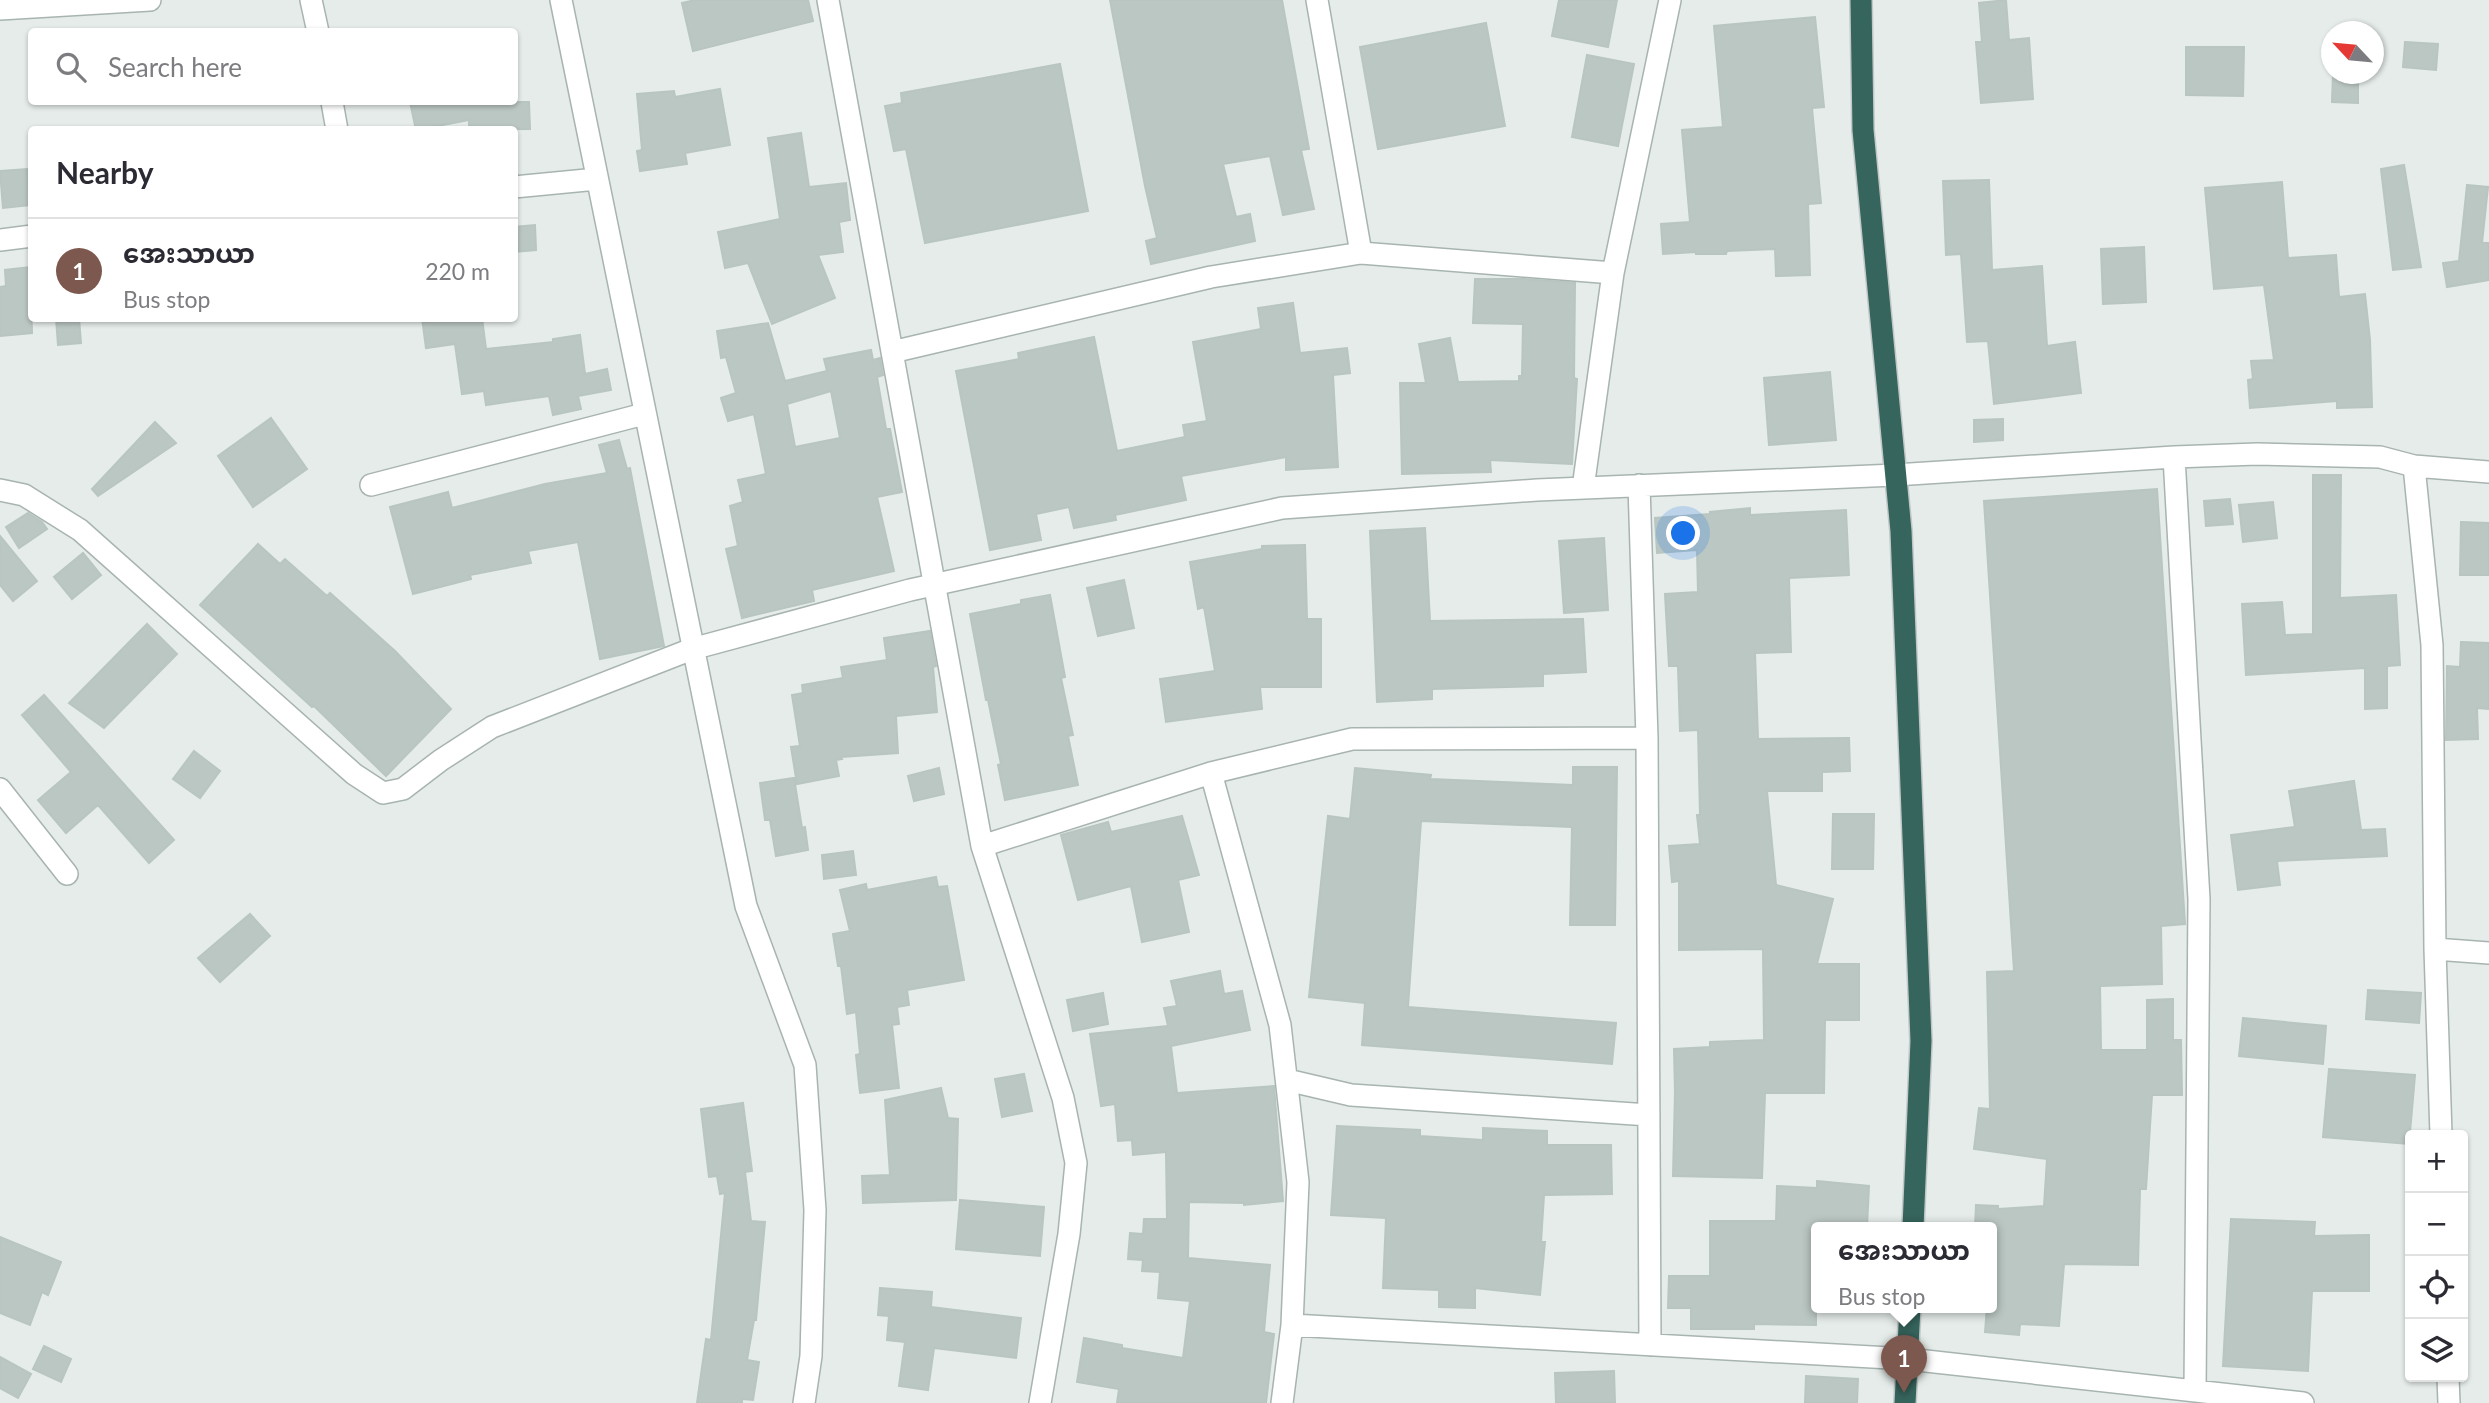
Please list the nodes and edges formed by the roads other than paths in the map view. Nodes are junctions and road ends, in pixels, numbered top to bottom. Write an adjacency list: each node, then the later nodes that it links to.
1 (150, 0): 8 (street)
2 (312, 0): 9 (street)
3 (561, 0): 12 (street)
4 (828, 0): 18 (street)
5 (1317, 0): 16 (street)
6 (1670, 0): 17 (street)
7 (1861, 0): 23 (highway)
8 (0, 9)
9 (317, 28)
10 (333, 105): 11 (street)
11 (336, 126)
12 (597, 179): 13 (street); 19 (street)
13 (518, 187)
14 (28, 236): 15 (street)
15 (0, 240)
16 (1361, 253): 17 (street); 18 (street)
17 (1613, 273): 26 (street)
18 (892, 352): 28 (street)
19 (644, 414): 24 (street); 29 (street)
20 (2175, 457): 21 (street); 23 (street); 46 (street)
21 (2414, 467): 22 (street); 35 (street)
22 (2489, 472)
23 (1895, 475): 25 (street); 40 (highway)
24 (371, 485)
25 (1639, 485): 26 (street); 30 (street)
26 (1583, 488): 28 (street)
27 (0, 491): 29 (street)
28 (934, 585): 29 (street); 33 (street)
29 (692, 649): 47 (street)
30 (1647, 738): 31 (street); 38 (street)
31 (1211, 773): 33 (street); 37 (street)
32 (0, 789): 34 (street)
33 (982, 846): 48 (street)
34 (67, 874)
35 (2435, 949): 36 (street); 39 (street)
36 (2489, 953)
37 (1287, 1080): 38 (street); 42 (street)
38 (1649, 1115): 43 (street)
39 (2441, 1130)
40 (1913, 1222)
41 (1910, 1313): 44 (highway)
42 (1292, 1325): 43 (street); 49 (street)
43 (1650, 1345): 44 (street)
44 (1908, 1359): 46 (street); 50 (highway)
45 (2448, 1382): 52 (street)
46 (2195, 1391): 51 (street)
47 (804, 1403)
48 (1040, 1403)
49 (1282, 1403)
50 (1905, 1403)
51 (2303, 1403)
52 (2449, 1403)

